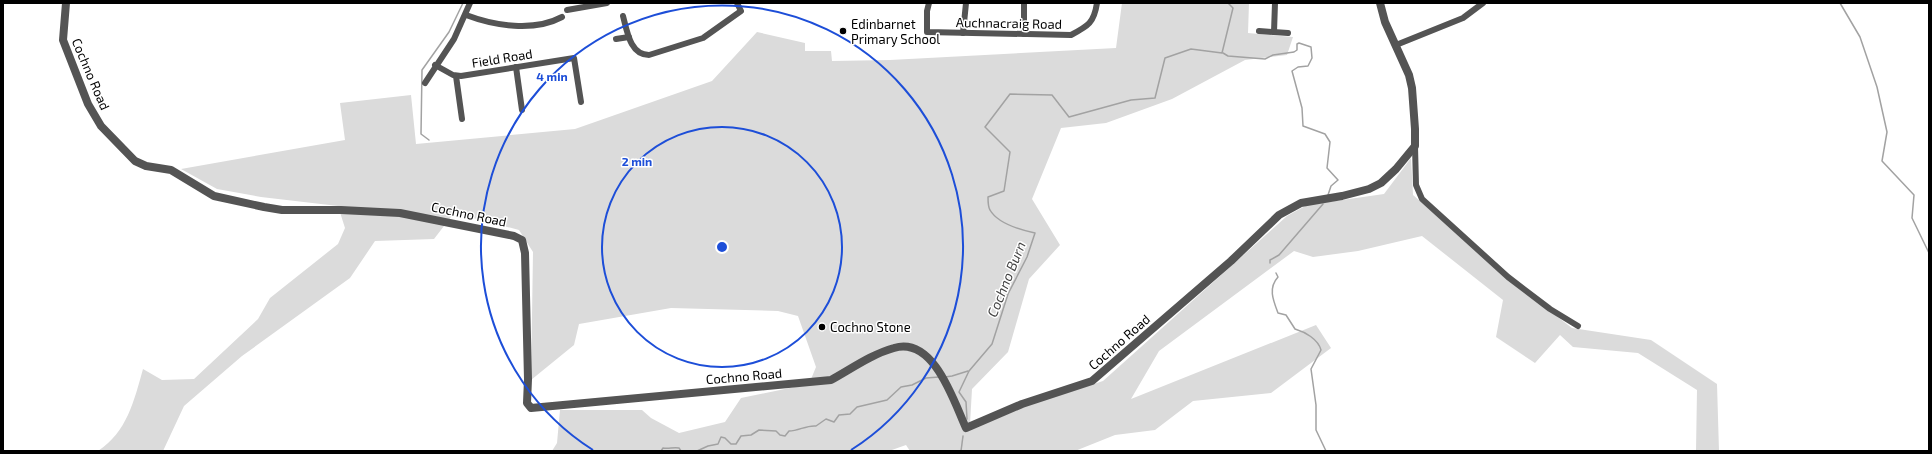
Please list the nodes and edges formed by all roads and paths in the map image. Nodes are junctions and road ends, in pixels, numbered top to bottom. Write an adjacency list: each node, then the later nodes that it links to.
1 (66, 3): 31 (street, Cochno Road)
2 (470, 3): 13 (street)
3 (607, 3): 12 (street)
4 (737, 3): 21 (street)
5 (929, 3): 18 (street, Auchnacraig Road)
6 (966, 3): 18 (street)
7 (1024, 3): 20 (street)
8 (1097, 3): 20 (street, Auchnacraig Road)
9 (1275, 3): 17 (street)
10 (1380, 3): 23 (street)
11 (1478, 4): 23 (street)
12 (567, 10)
13 (466, 15): 15 (street); 24 (street)
14 (623, 16): 21 (street)
15 (562, 17)
16 (1259, 31): 17 (street)
17 (1274, 32): 19 (street)
18 (964, 33): 20 (street, Auchnacraig Road)
19 (1288, 33)
20 (1024, 34)
21 (629, 37): 22 (street)
22 (616, 39)
23 (1396, 45): 31 (street)
24 (436, 65): 26 (street, Field Road); 27 (street)
25 (516, 67): 26 (street, Field Road); 28 (street, Field Road); 29 (street)
26 (456, 76): 30 (street)
27 (424, 83)
28 (580, 102)
29 (522, 110)
30 (462, 120)
31 (1414, 146): 32 (street)
32 (1578, 326)

